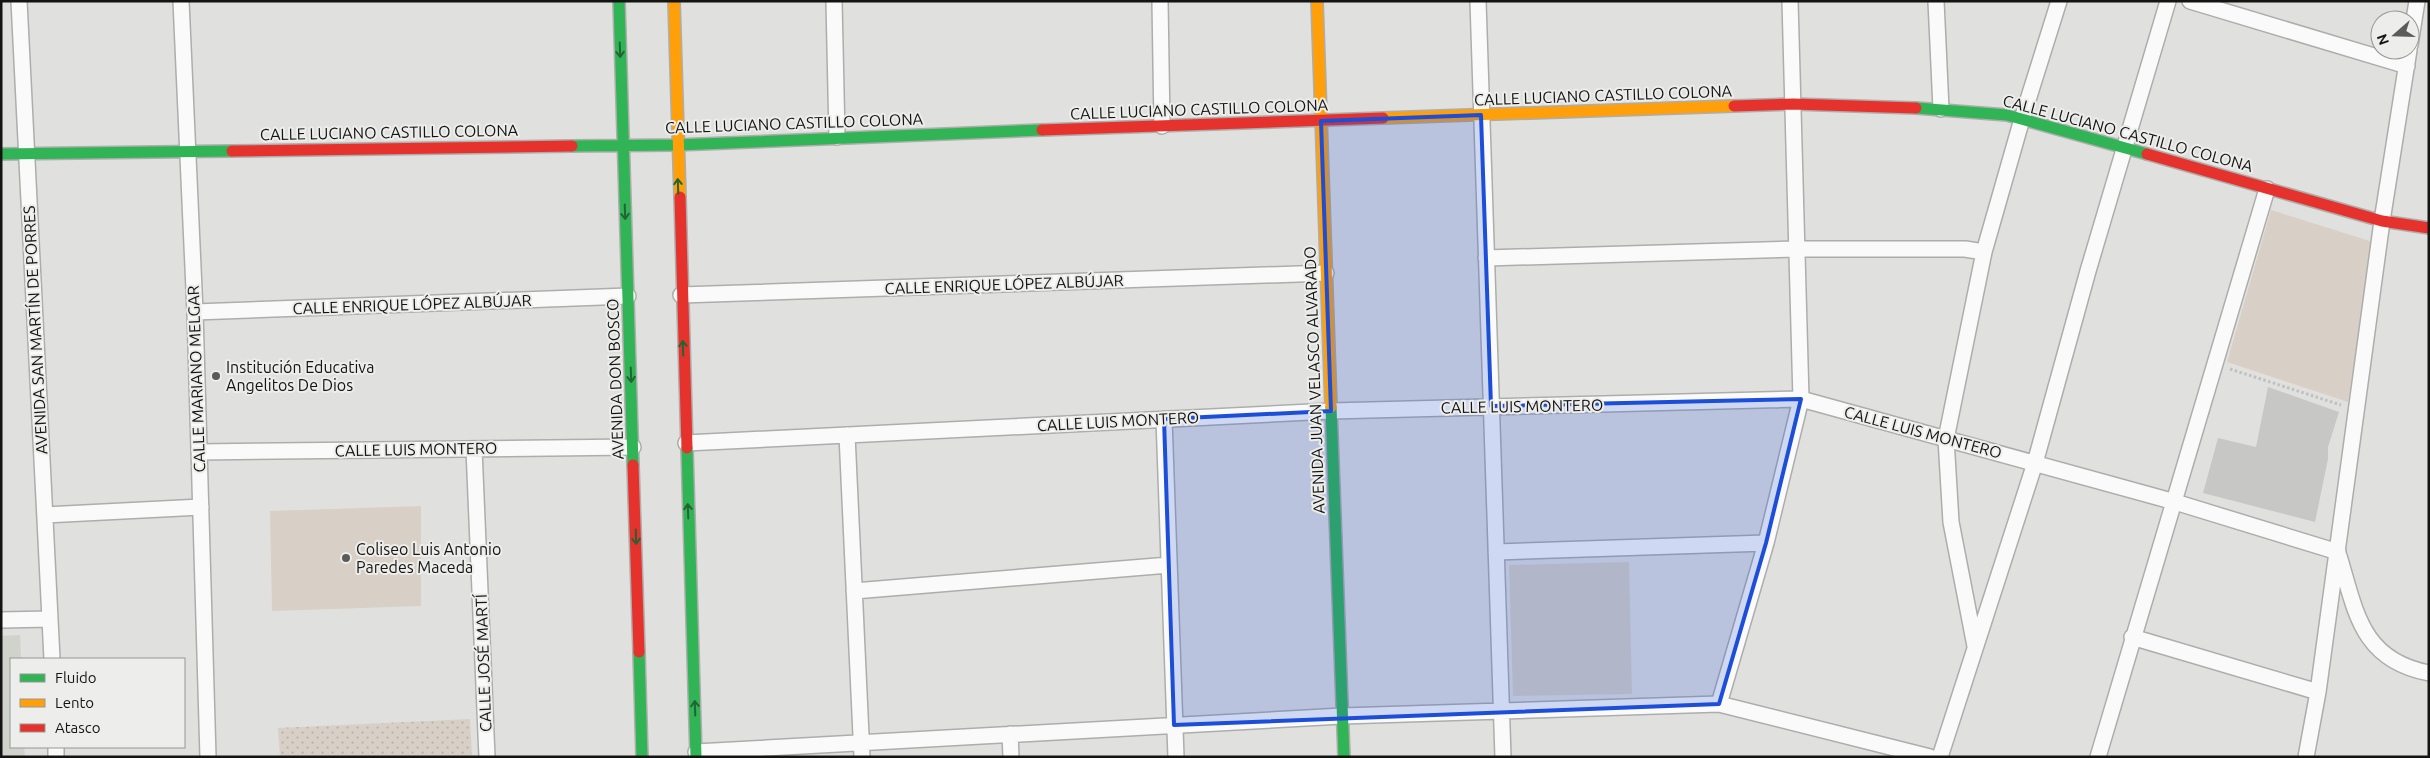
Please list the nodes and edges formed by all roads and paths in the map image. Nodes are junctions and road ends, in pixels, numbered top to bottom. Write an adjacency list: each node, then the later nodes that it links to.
1 (19, 1): 26 (street, AVENIDA SAN MARTÍN DE PORRES)
2 (180, 1): 27 (street, CALLE MARIANO MELGAR)
3 (619, 1): 23 (street, AVENIDA DON BOSCO, one-way to 23)
4 (674, 1): 24 (street)
5 (834, 1): 22 (street)
6 (1160, 1): 21 (street)
7 (1317, 1): 20 (street, AVENIDA JUAN VELASCO ALVARADO)
8 (1478, 1): 18 (street)
9 (1790, 1): 16 (street)
10 (1936, 1): 17 (street)
11 (2059, 1): 19 (street)
12 (2168, 1): 25 (street)
13 (2190, 1): 15 (street)
14 (2407, 60): 15 (street)
15 (2406, 66): 30 (street)
16 (1793, 104): 17 (street, CALLE LUCIANO CASTILLO COLONA); 18 (street, CALLE LUCIANO CASTILLO COLONA); 32 (street)
17 (1940, 109): 19 (street, CALLE LUCIANO CASTILLO COLONA)
18 (1481, 116): 20 (street, CALLE LUCIANO CASTILLO COLONA); 34 (street)
19 (2022, 119): 25 (street, CALLE LUCIANO CASTILLO COLONA); 33 (street)
20 (1321, 121): 21 (street, CALLE LUCIANO CASTILLO COLONA); 35 (street, AVENIDA JUAN VELASCO ALVARADO)
21 (1162, 126): 22 (street, CALLE LUCIANO CASTILLO COLONA)
22 (837, 136): 24 (street, CALLE LUCIANO CASTILLO COLONA)
23 (623, 144): 24 (street, CALLE LUCIANO CASTILLO COLONA); 27 (street, CALLE LUCIANO CASTILLO COLONA); 37 (street, AVENIDA DON BOSCO, one-way to 37)
24 (677, 145): 36 (street, one-way to 24)
25 (2124, 148): 29 (street, CALLE LUCIANO CASTILLO COLONA); 51 (street)
26 (27, 152): 27 (street, CALLE LUCIANO CASTILLO COLONA); 28 (street, CALLE LUCIANO CASTILLO COLONA); 54 (street, AVENIDA SAN MARTÍN DE PORRES)
27 (187, 152): 38 (street, CALLE MARIANO MELGAR)
28 (1, 154)
29 (2267, 188): 30 (street, CALLE LUCIANO CASTILLO COLONA); 39 (street)
30 (2382, 221): 31 (street, CALLE LUCIANO CASTILLO COLONA); 43 (street)
31 (2429, 228)
32 (1797, 249): 33 (street); 34 (street); 40 (street)
33 (1984, 252): 46 (street)
34 (1486, 258): 41 (street)
35 (1326, 273): 36 (street, CALLE ENRIQUE LÓPEZ ALBÚJAR); 42 (street, AVENIDA JUAN VELASCO ALVARADO)
36 (682, 295): 47 (street, one-way to 36)
37 (628, 296): 38 (street, CALLE ENRIQUE LÓPEZ ALBÚJAR); 48 (street, AVENIDA DON BOSCO, one-way to 48)
38 (195, 312): 50 (street, CALLE MARIANO MELGAR)
39 (2215, 364): 43 (path); 52 (street)
40 (1801, 398): 41 (street, CALLE LUIS MONTERO); 46 (street, CALLE LUIS MONTERO); 55 (street)
41 (1491, 406): 42 (street, CALLE LUIS MONTERO); 56 (street)
42 (1331, 410): 44 (street, CALLE LUIS MONTERO); 69 (street, AVENIDA JUAN VELASCO ALVARADO)
43 (2358, 410): 57 (street)
44 (1164, 419): 45 (street, CALLE LUIS MONTERO); 58 (street)
45 (847, 435): 47 (street, CALLE LUIS MONTERO); 59 (street)
46 (1946, 439): 51 (street, CALLE LUIS MONTERO); 63 (street)
47 (686, 443): 73 (street, one-way to 47)
48 (633, 447): 49 (street, CALLE LUIS MONTERO); 76 (street, AVENIDA DON BOSCO, one-way to 76)
49 (474, 449): 50 (street, CALLE LUIS MONTERO); 75 (street, CALLE JOSÉ MARTÍ)
50 (199, 452): 53 (street, CALLE MARIANO MELGAR)
51 (2035, 463): 52 (street, CALLE LUIS MONTERO); 63 (street)
52 (2175, 502): 57 (street, CALLE LUIS MONTERO); 62 (street)
53 (201, 507): 54 (street); 74 (street, CALLE MARIANO MELGAR)
54 (45, 514): 60 (street, AVENIDA SAN MARTÍN DE PORRES)
55 (1766, 543): 56 (street); 67 (street)
56 (1496, 552): 68 (street)
57 (2338, 552): 65 (street); 66 (street)
58 (1169, 565): 59 (street); 70 (street)
59 (854, 591): 72 (street)
60 (50, 619): 61 (street); 64 (street, AVENIDA SAN MARTÍN DE PORRES)
61 (1, 620)
62 (2132, 637): 66 (street); 83 (street)
63 (1975, 648): 82 (street)
64 (52, 658)
65 (2429, 673)
66 (2318, 692): 84 (street)
67 (1719, 704): 68 (street); 81 (street)
68 (1501, 712): 69 (street); 80 (street)
69 (1342, 716): 70 (street); 79 (street, AVENIDA JUAN VELASCO ALVARADO)
70 (1174, 725): 71 (street); 78 (street)
71 (1010, 734): 72 (street); 77 (street)
72 (862, 750): 73 (street)
73 (696, 754)
74 (208, 757)
75 (487, 757)
76 (642, 757)
77 (1011, 757)
78 (1176, 757)
79 (1344, 757)
80 (1503, 757)
81 (1930, 757)
82 (1940, 757)
83 (2098, 757)
84 (2306, 757)

